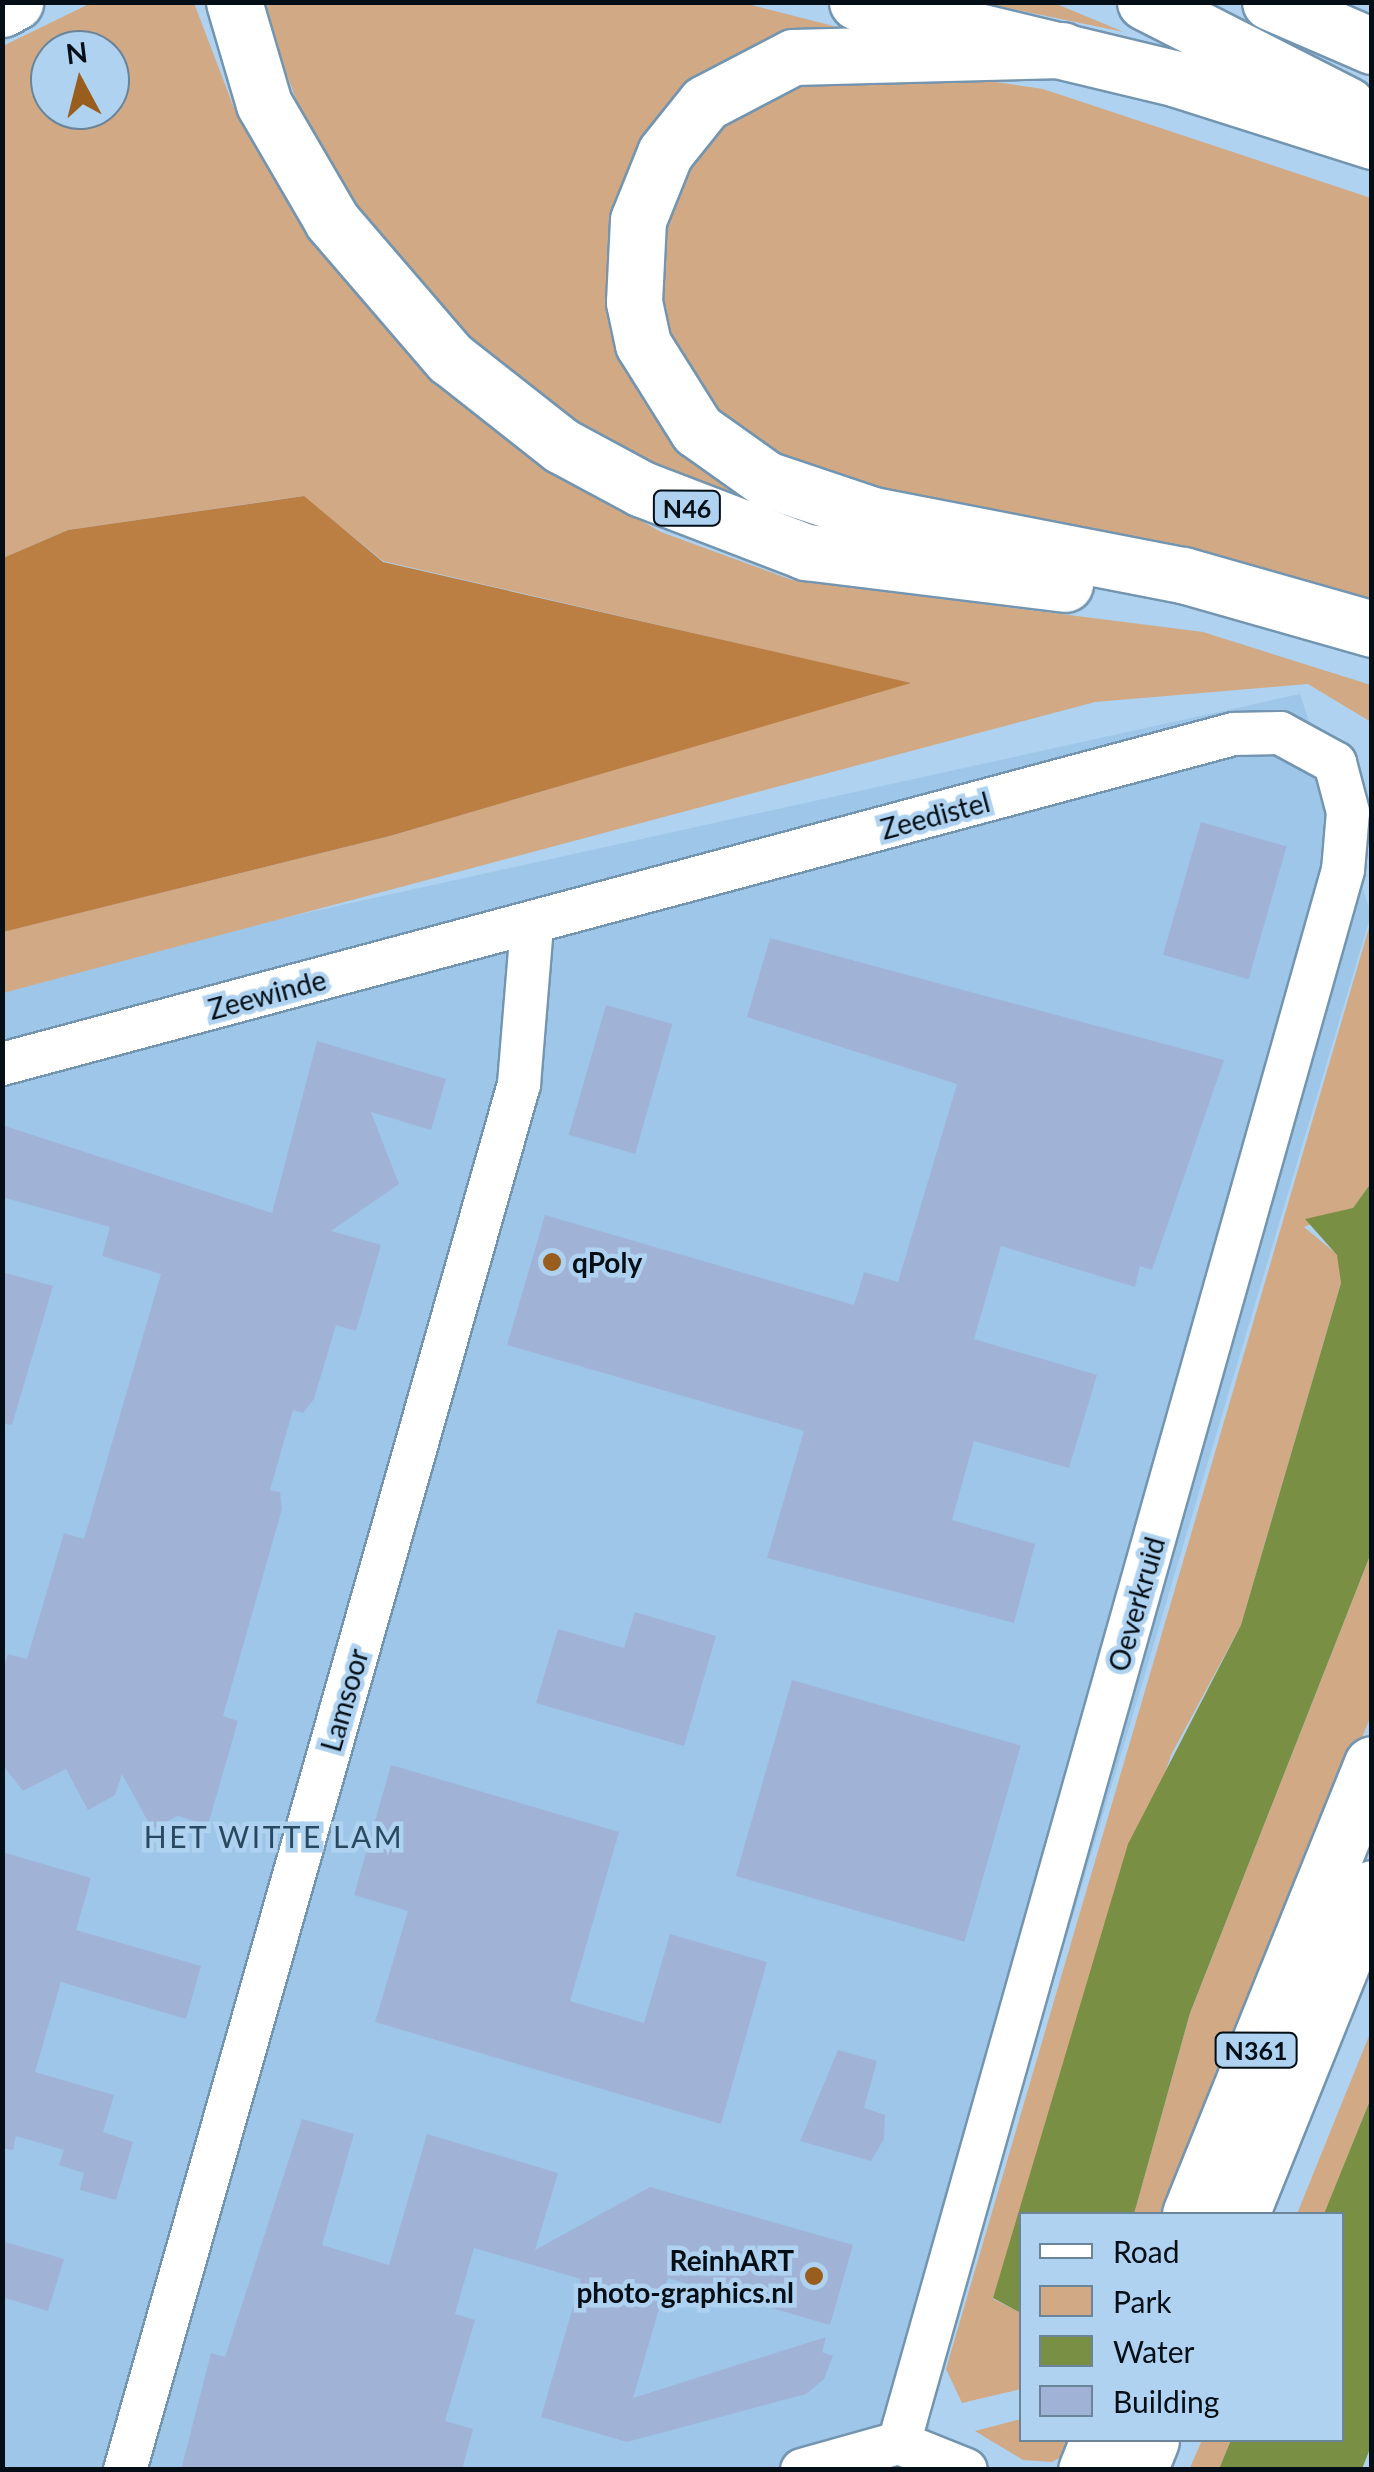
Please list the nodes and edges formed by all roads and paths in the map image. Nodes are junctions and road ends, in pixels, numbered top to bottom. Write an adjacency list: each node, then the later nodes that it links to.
1 (15, 2): 7 (main road)
2 (234, 2): 13 (main road, N46)
3 (857, 2): 9 (main road)
4 (1145, 2): 10 (main road)
5 (1270, 2): 8 (main road)
6 (1302, 2): 8 (main road)
7 (2, 10)
8 (1371, 46)
9 (1062, 50): 11 (main road, N46); 12 (main road, N46)
10 (1372, 118)
11 (1372, 141)
12 (1372, 630)
13 (1372, 660)
14 (1335, 763): 15 (street, Zeedistel); 23 (street, Oeverkruid)
15 (532, 925): 16 (street, Zeewinde); 24 (street, Lamsoor)
16 (2, 1064)
17 (1372, 1764): 19 (main road, N361)
18 (1372, 1888): 20 (main road, N361)
19 (1191, 2212)
20 (1242, 2212)
21 (1097, 2442): 27 (main road)
22 (1150, 2442): 28 (main road)
23 (899, 2443): 25 (street); 26 (street)
24 (125, 2470)
25 (802, 2470)
26 (966, 2470)
27 (1086, 2470)
28 (1139, 2470)

